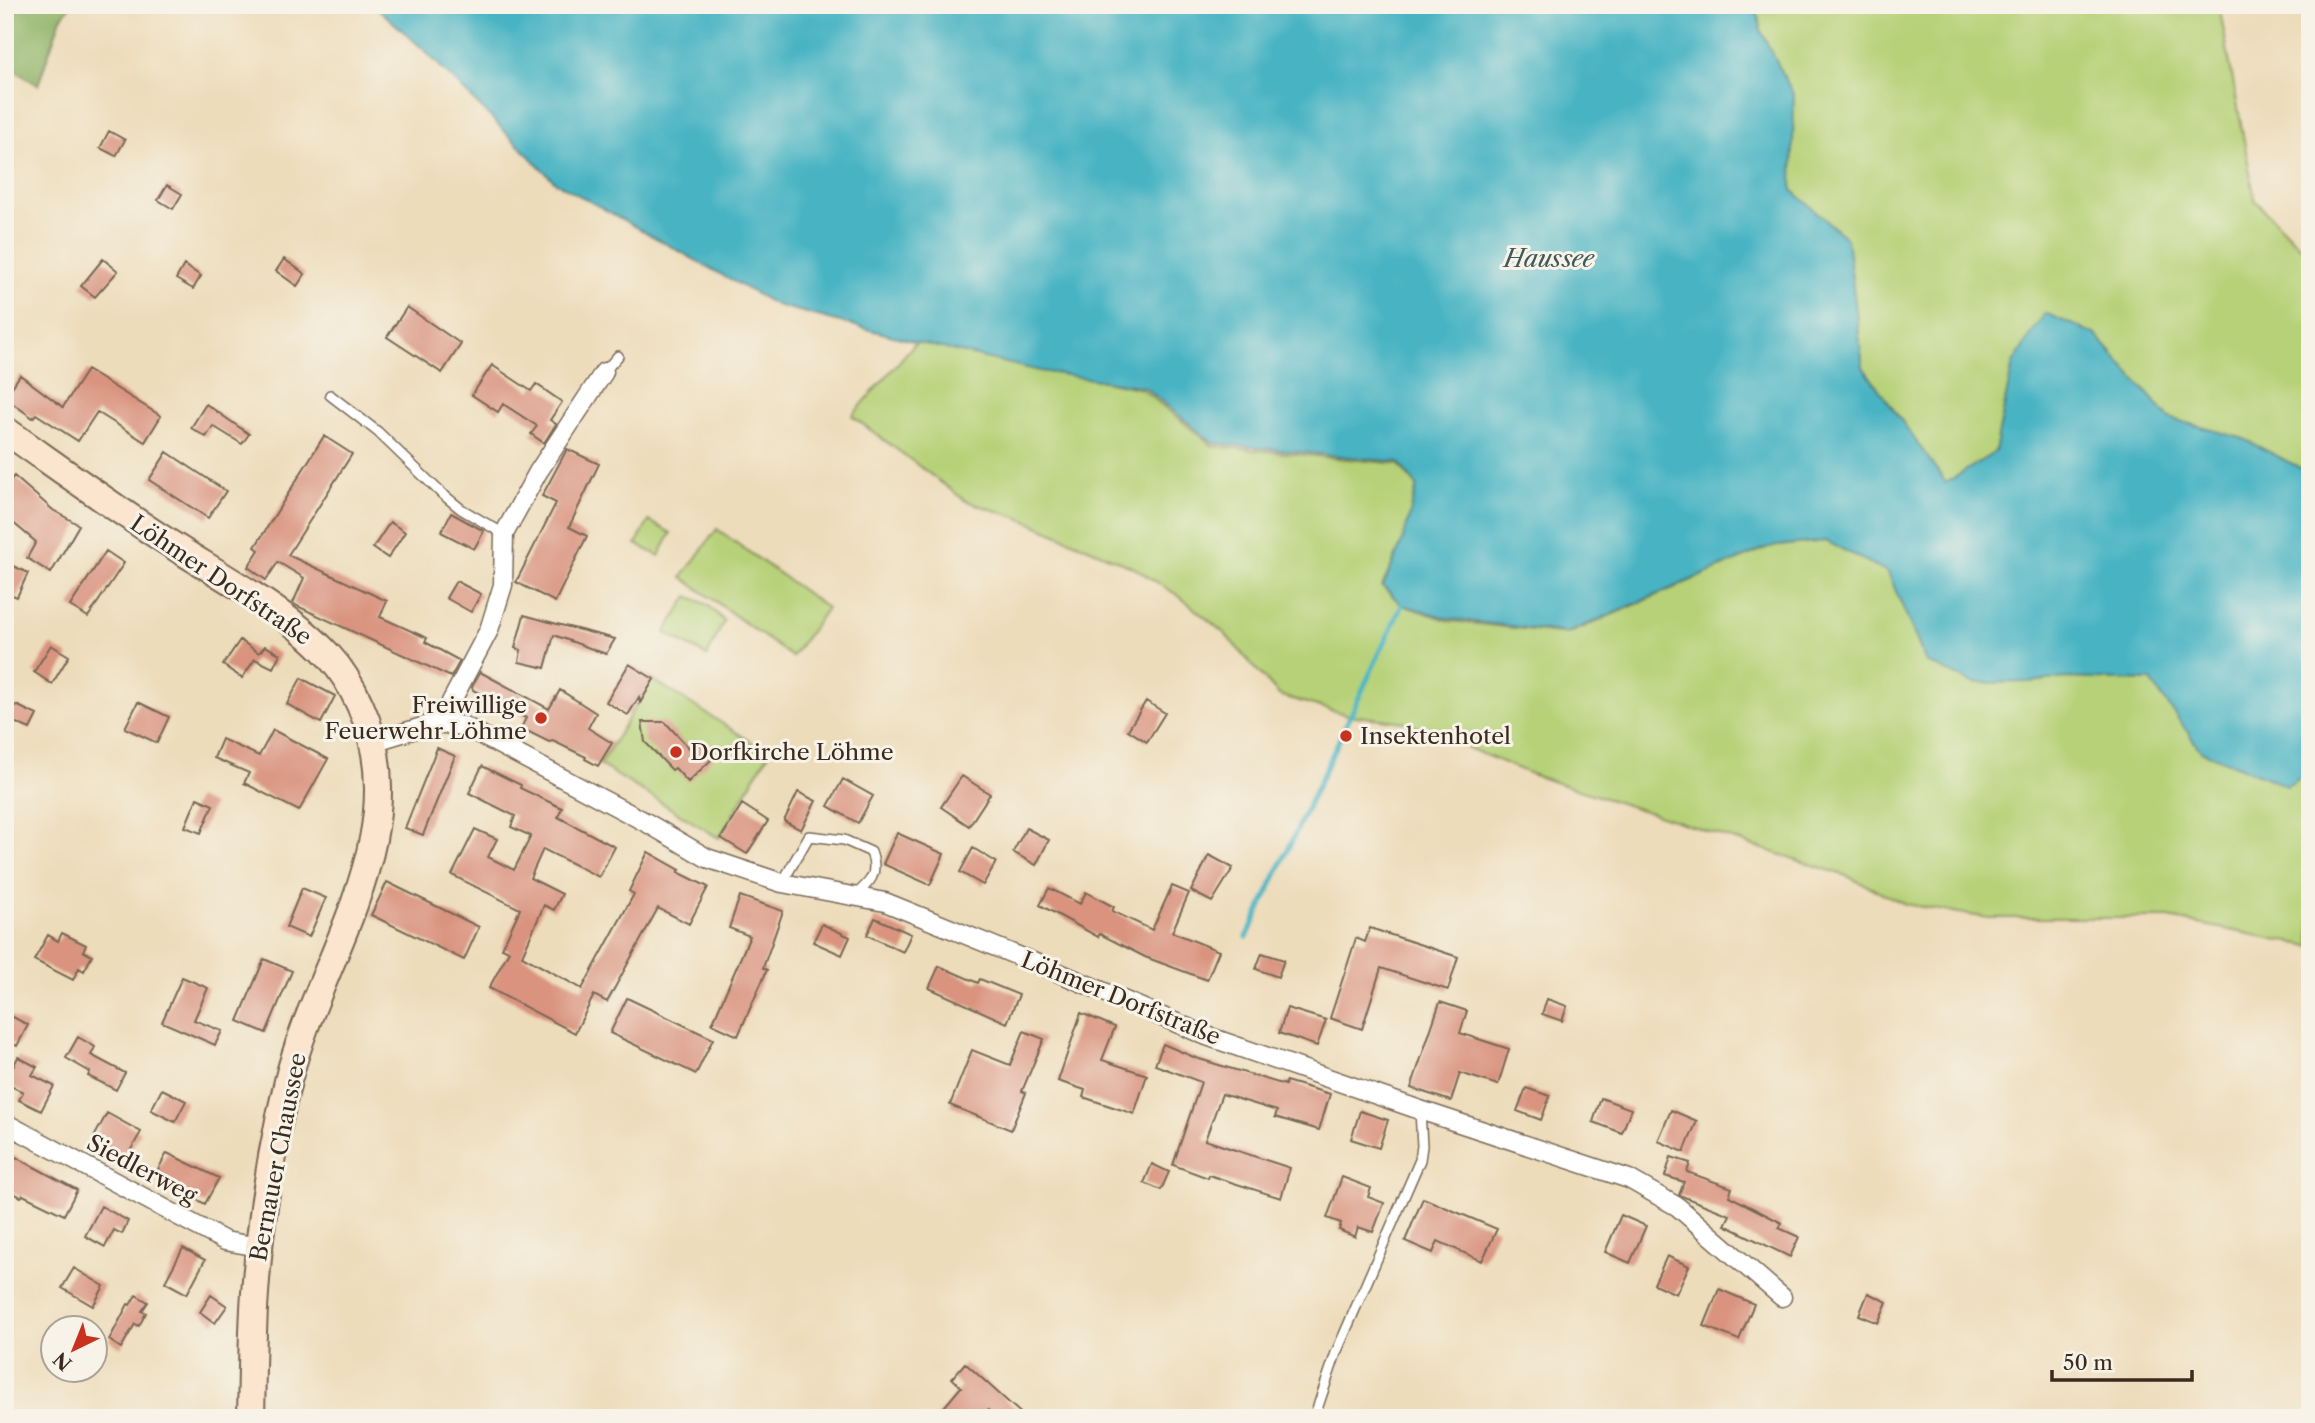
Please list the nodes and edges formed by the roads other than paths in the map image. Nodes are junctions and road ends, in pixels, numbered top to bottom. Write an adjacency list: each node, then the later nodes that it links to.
1 (618, 356): 2 (lane)
2 (604, 372): 5 (street)
3 (330, 396): 5 (lane)
4 (5, 430): 7 (main road, Löhmer Dorfstraße)
5 (504, 534): 6 (street)
6 (445, 723): 7 (street, Löhmer Dorfstraße); 8 (street, Löhmer Dorfstraße)
7 (373, 742): 12 (main road, Bernauer Chaussee)
8 (782, 883): 9 (street, Löhmer Dorfstraße); 9 (lane)
9 (853, 897): 10 (street, Löhmer Dorfstraße)
10 (1420, 1110): 13 (street, Löhmer Dorfstraße); 15 (lane)
11 (5, 1123): 12 (street, Siedlerweg)
12 (259, 1247): 14 (main road, Bernauer Chaussee)
13 (1782, 1297)
14 (251, 1418)
15 (1314, 1418)

